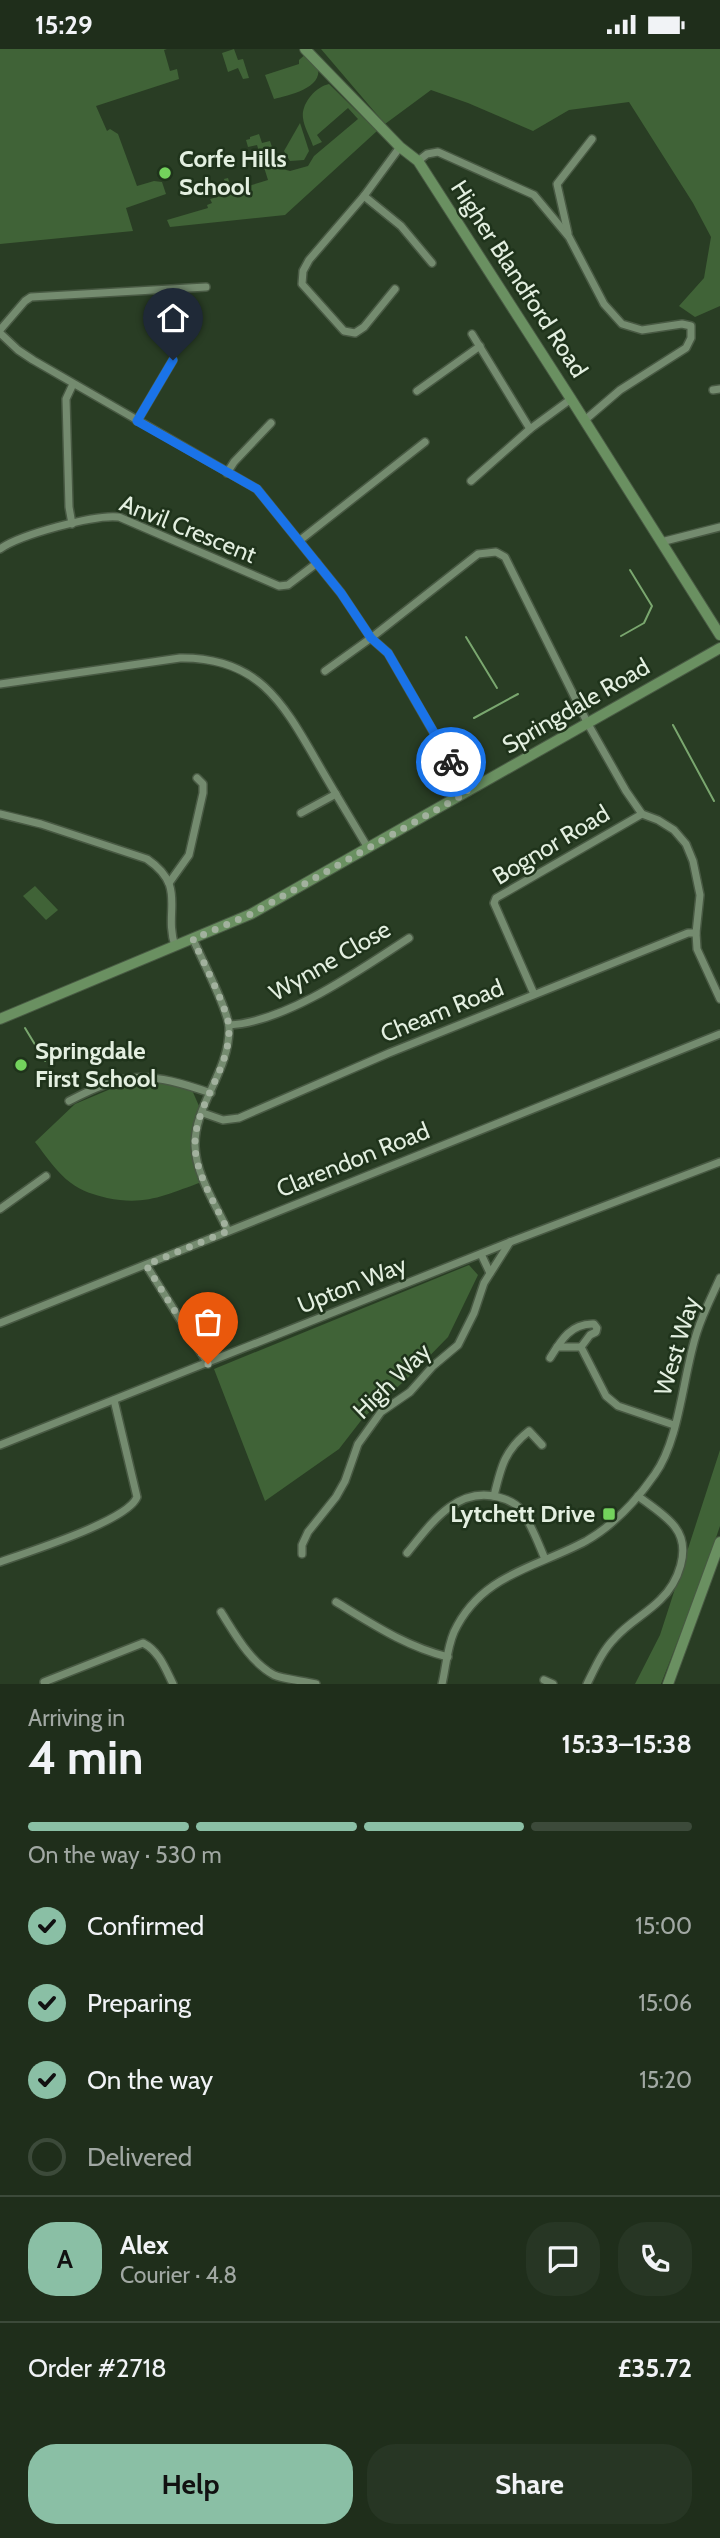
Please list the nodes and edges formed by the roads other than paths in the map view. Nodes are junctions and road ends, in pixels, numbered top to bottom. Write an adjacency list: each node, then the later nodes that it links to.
1 (305, 49): 3 (street, Higher Blandford Road)
2 (592, 139): 6 (street)
3 (400, 146): 4 (street, Higher Blandford Road); 5 (street)
4 (418, 162): 6 (street, Higher Blandford Road); 16 (street, Higher Blandford Road)
5 (364, 197): 7 (street); 9 (street)
6 (569, 237): 17 (street, Higher Blandford Road)
7 (432, 263)
8 (206, 287): 10 (street)
9 (395, 289)
10 (0, 331): 14 (street)
11 (472, 334): 12 (street)
12 (480, 346): 15 (street); 20 (street)
13 (173, 360): 18 (street)
14 (73, 383): 18 (street); 24 (street)
15 (417, 391)
16 (571, 399): 17 (street, Higher Blandford Road); 20 (street)
17 (585, 420): 27 (street, Higher Blandford Road)
18 (137, 421): 22 (street)
19 (271, 423): 22 (street)
20 (530, 429): 23 (street)
21 (425, 442): 26 (street)
22 (227, 473): 26 (street)
23 (471, 481)
24 (72, 524): 28 (street, Anvil Crescent); 29 (street, Anvil Crescent)
25 (720, 527): 27 (street)
26 (299, 541): 29 (street)
27 (661, 542): 30 (street, Higher Blandford Road)
28 (0, 549)
29 (317, 563): 31 (street)
30 (720, 635)
31 (371, 638): 33 (street); 35 (street); 37 (street)
32 (720, 648): 35 (street, Springdale Road)
33 (325, 671)
34 (0, 684): 38 (street)
35 (588, 724): 37 (street, Springdale Road); 41 (street)
36 (197, 778): 43 (street)
37 (468, 792): 42 (street, Springdale Road)
38 (336, 794): 39 (street); 42 (street)
39 (301, 813)
40 (0, 814): 43 (street)
41 (642, 814): 44 (street); 48 (street, Bognor Road)
42 (368, 848): 46 (street, Springdale Road)
43 (169, 883): 47 (street)
44 (696, 933): 48 (street, Cheam Road); 49 (street)
45 (409, 938): 51 (street, Wynne Close)
46 (193, 939): 47 (street, Springdale Road); 51 (street)
47 (175, 946): 50 (street, Springdale Road)
48 (534, 994): 55 (street, Cheam Road)
49 (720, 999)
50 (0, 1019)
51 (229, 1025): 53 (street)
52 (720, 1034): 59 (street, Clarendon Road)
53 (211, 1093): 54 (street); 55 (street)
54 (69, 1101)
55 (203, 1113): 59 (street)
56 (720, 1162): 60 (street, Upton Way)
57 (46, 1175): 58 (street)
58 (0, 1209)
59 (228, 1231): 62 (street, Clarendon Road)
60 (510, 1242): 61 (street, Upton Way); 63 (street, High Way)
61 (481, 1254): 63 (street); 69 (street, Upton Way)
62 (146, 1265): 65 (street, Clarendon Road); 69 (street)
63 (491, 1273): 78 (street, High Way)
64 (720, 1278): 71 (street, West Way)
65 (0, 1323)
66 (557, 1347): 67 (street); 67 (street); 68 (street)
67 (581, 1347): 71 (street, West Way)
68 (550, 1358)
69 (208, 1364): 70 (street, Upton Way)
70 (114, 1399): 72 (street, Upton Way); 80 (street)
71 (674, 1425): 75 (street, West Way)
72 (0, 1445)
73 (542, 1445): 74 (street)
74 (494, 1496): 77 (street); 79 (street)
75 (638, 1496): 79 (street, West Way); 90 (street)
76 (720, 1542): 91 (street)
77 (407, 1553)
78 (302, 1554)
79 (545, 1559): 83 (street, West Way)
80 (0, 1562)
81 (331, 1610): 83 (street)
82 (220, 1614): 87 (street)
83 (448, 1657): 88 (street, West Way)
84 (544, 1680): 89 (street)
85 (44, 1682): 86 (street)
86 (173, 1684)
87 (316, 1684)
88 (442, 1684)
89 (553, 1684)
90 (587, 1684)
91 (668, 1684)

